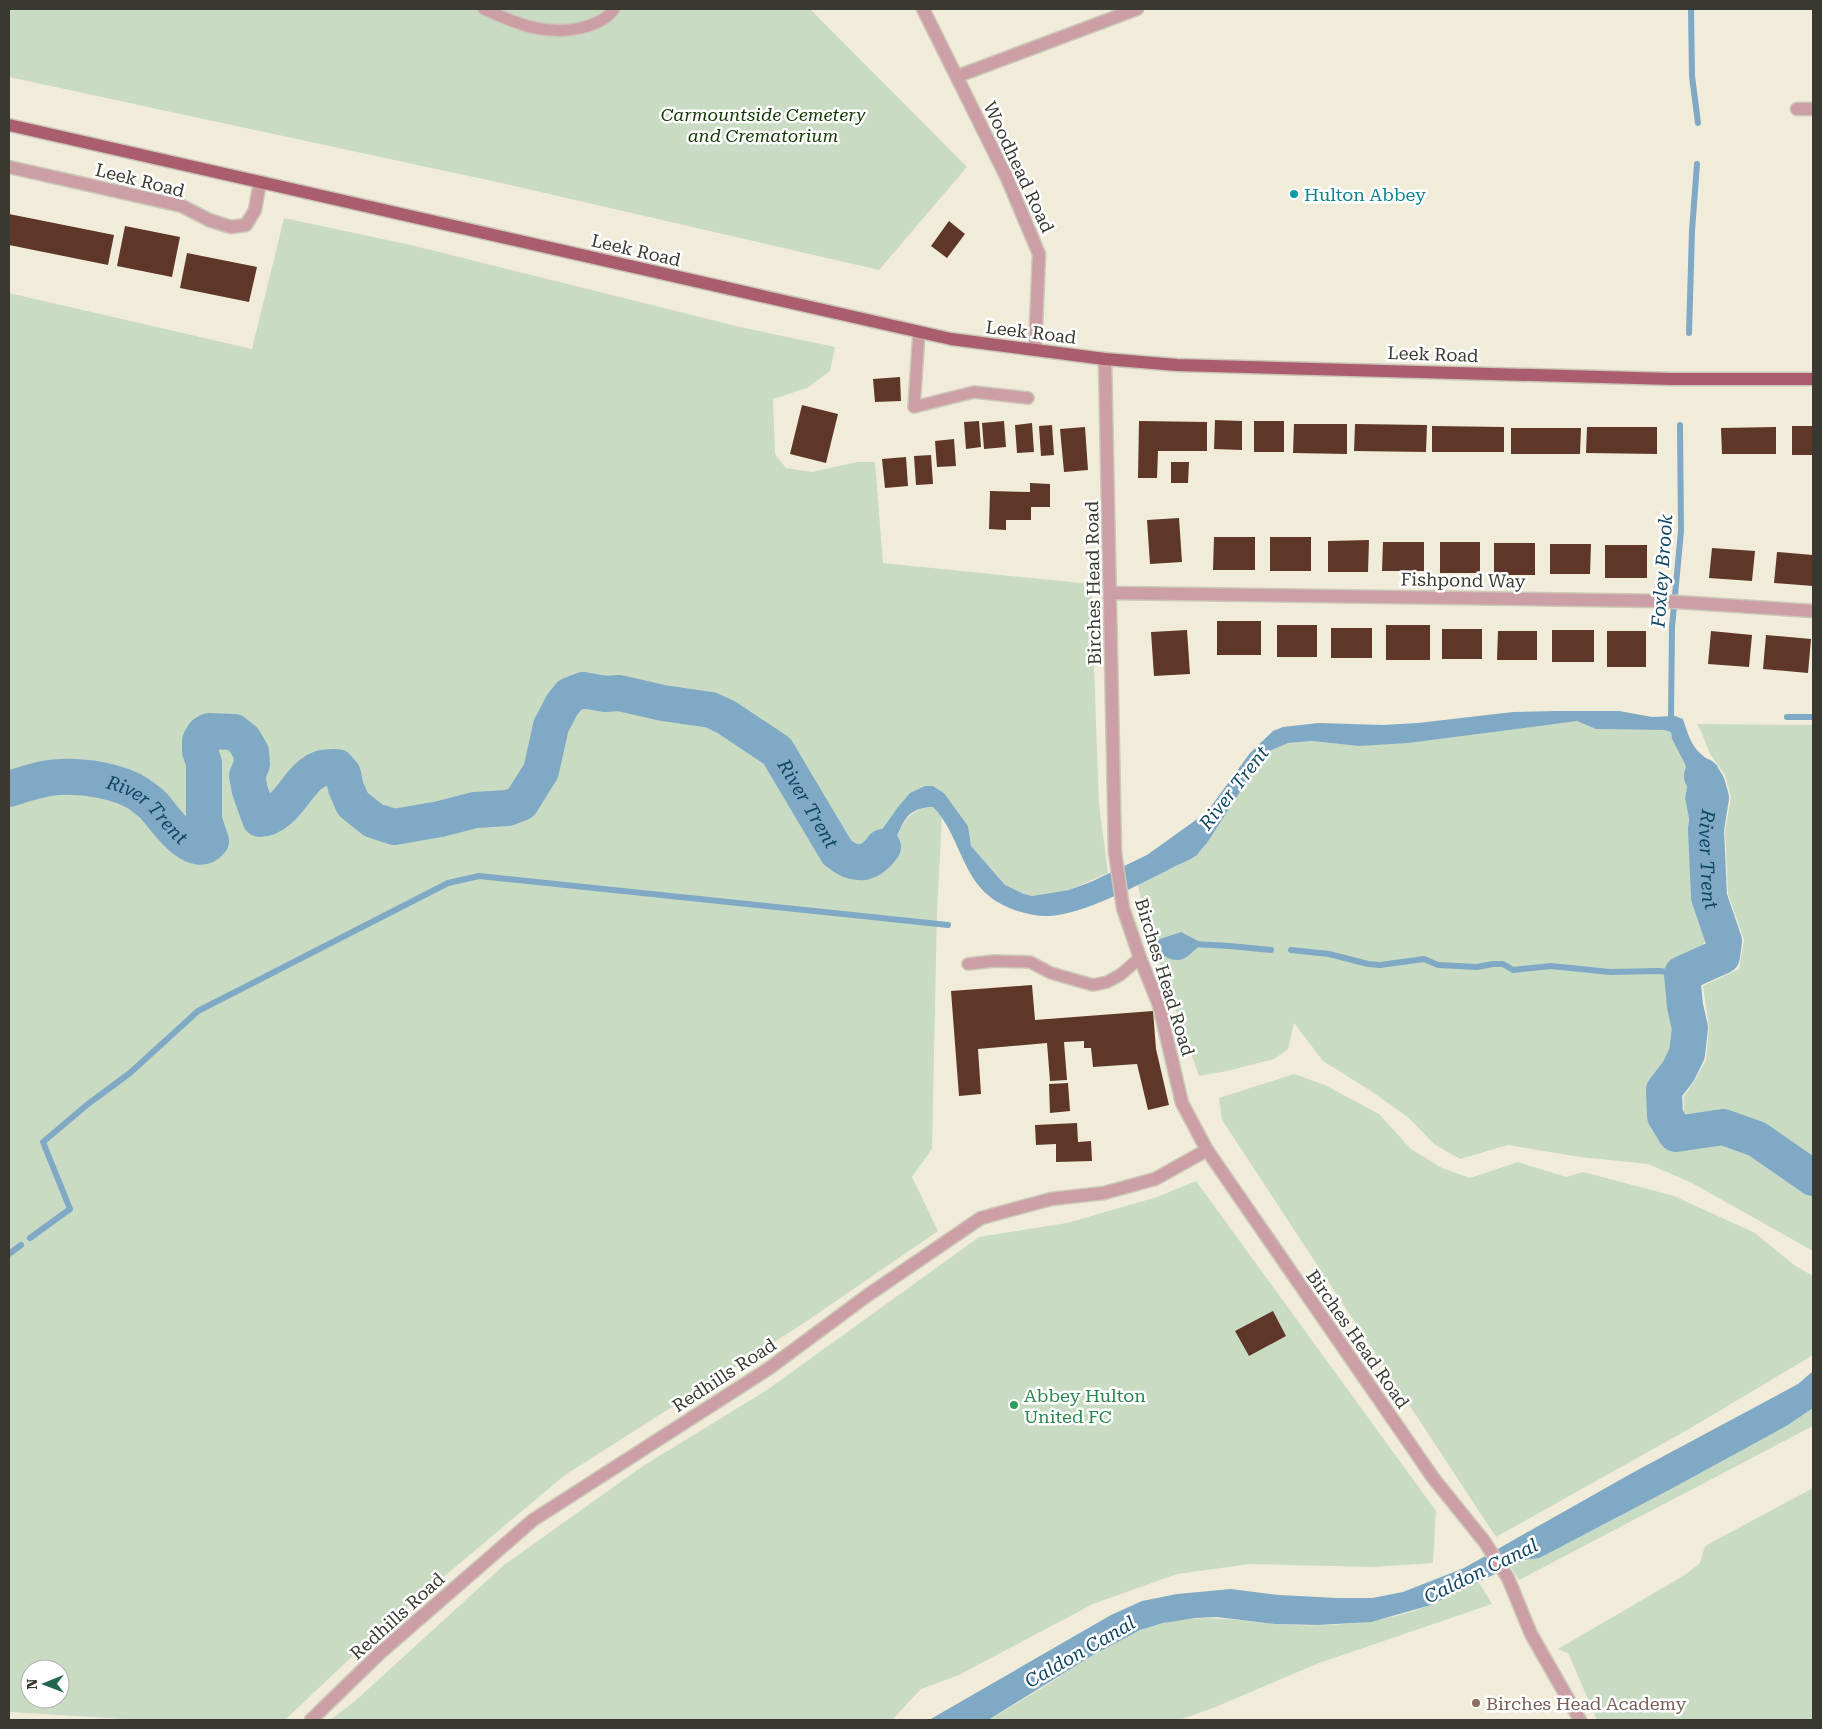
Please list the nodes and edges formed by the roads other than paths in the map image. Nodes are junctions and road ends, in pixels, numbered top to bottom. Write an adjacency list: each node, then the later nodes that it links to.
1 (484, 9): 2 (lane)
2 (614, 9)
3 (924, 9): 5 (street, Woodhead Road)
4 (1137, 9): 5 (street)
5 (958, 76): 12 (street, Woodhead Road)
6 (1797, 109): 7 (street)
7 (1813, 109)
8 (9, 125): 10 (main road, Leek Road)
9 (9, 167): 10 (street, Leek Road)
10 (260, 182): 11 (main road, Leek Road)
11 (919, 332): 12 (main road, Leek Road); 15 (lane)
12 (1035, 350): 13 (main road, Leek Road)
13 (1105, 359): 14 (main road, Leek Road); 16 (street, Birches Head Road)
14 (1813, 379)
15 (1028, 398)
16 (1111, 593): 17 (street, Fishpond Way); 18 (street, Birches Head Road)
17 (1813, 610)
18 (1140, 958): 19 (lane); 20 (street, Birches Head Road)
19 (968, 964)
20 (1207, 1150): 21 (street, Redhills Road); 22 (street, Birches Head Road)
21 (311, 1720)
22 (1580, 1720)

